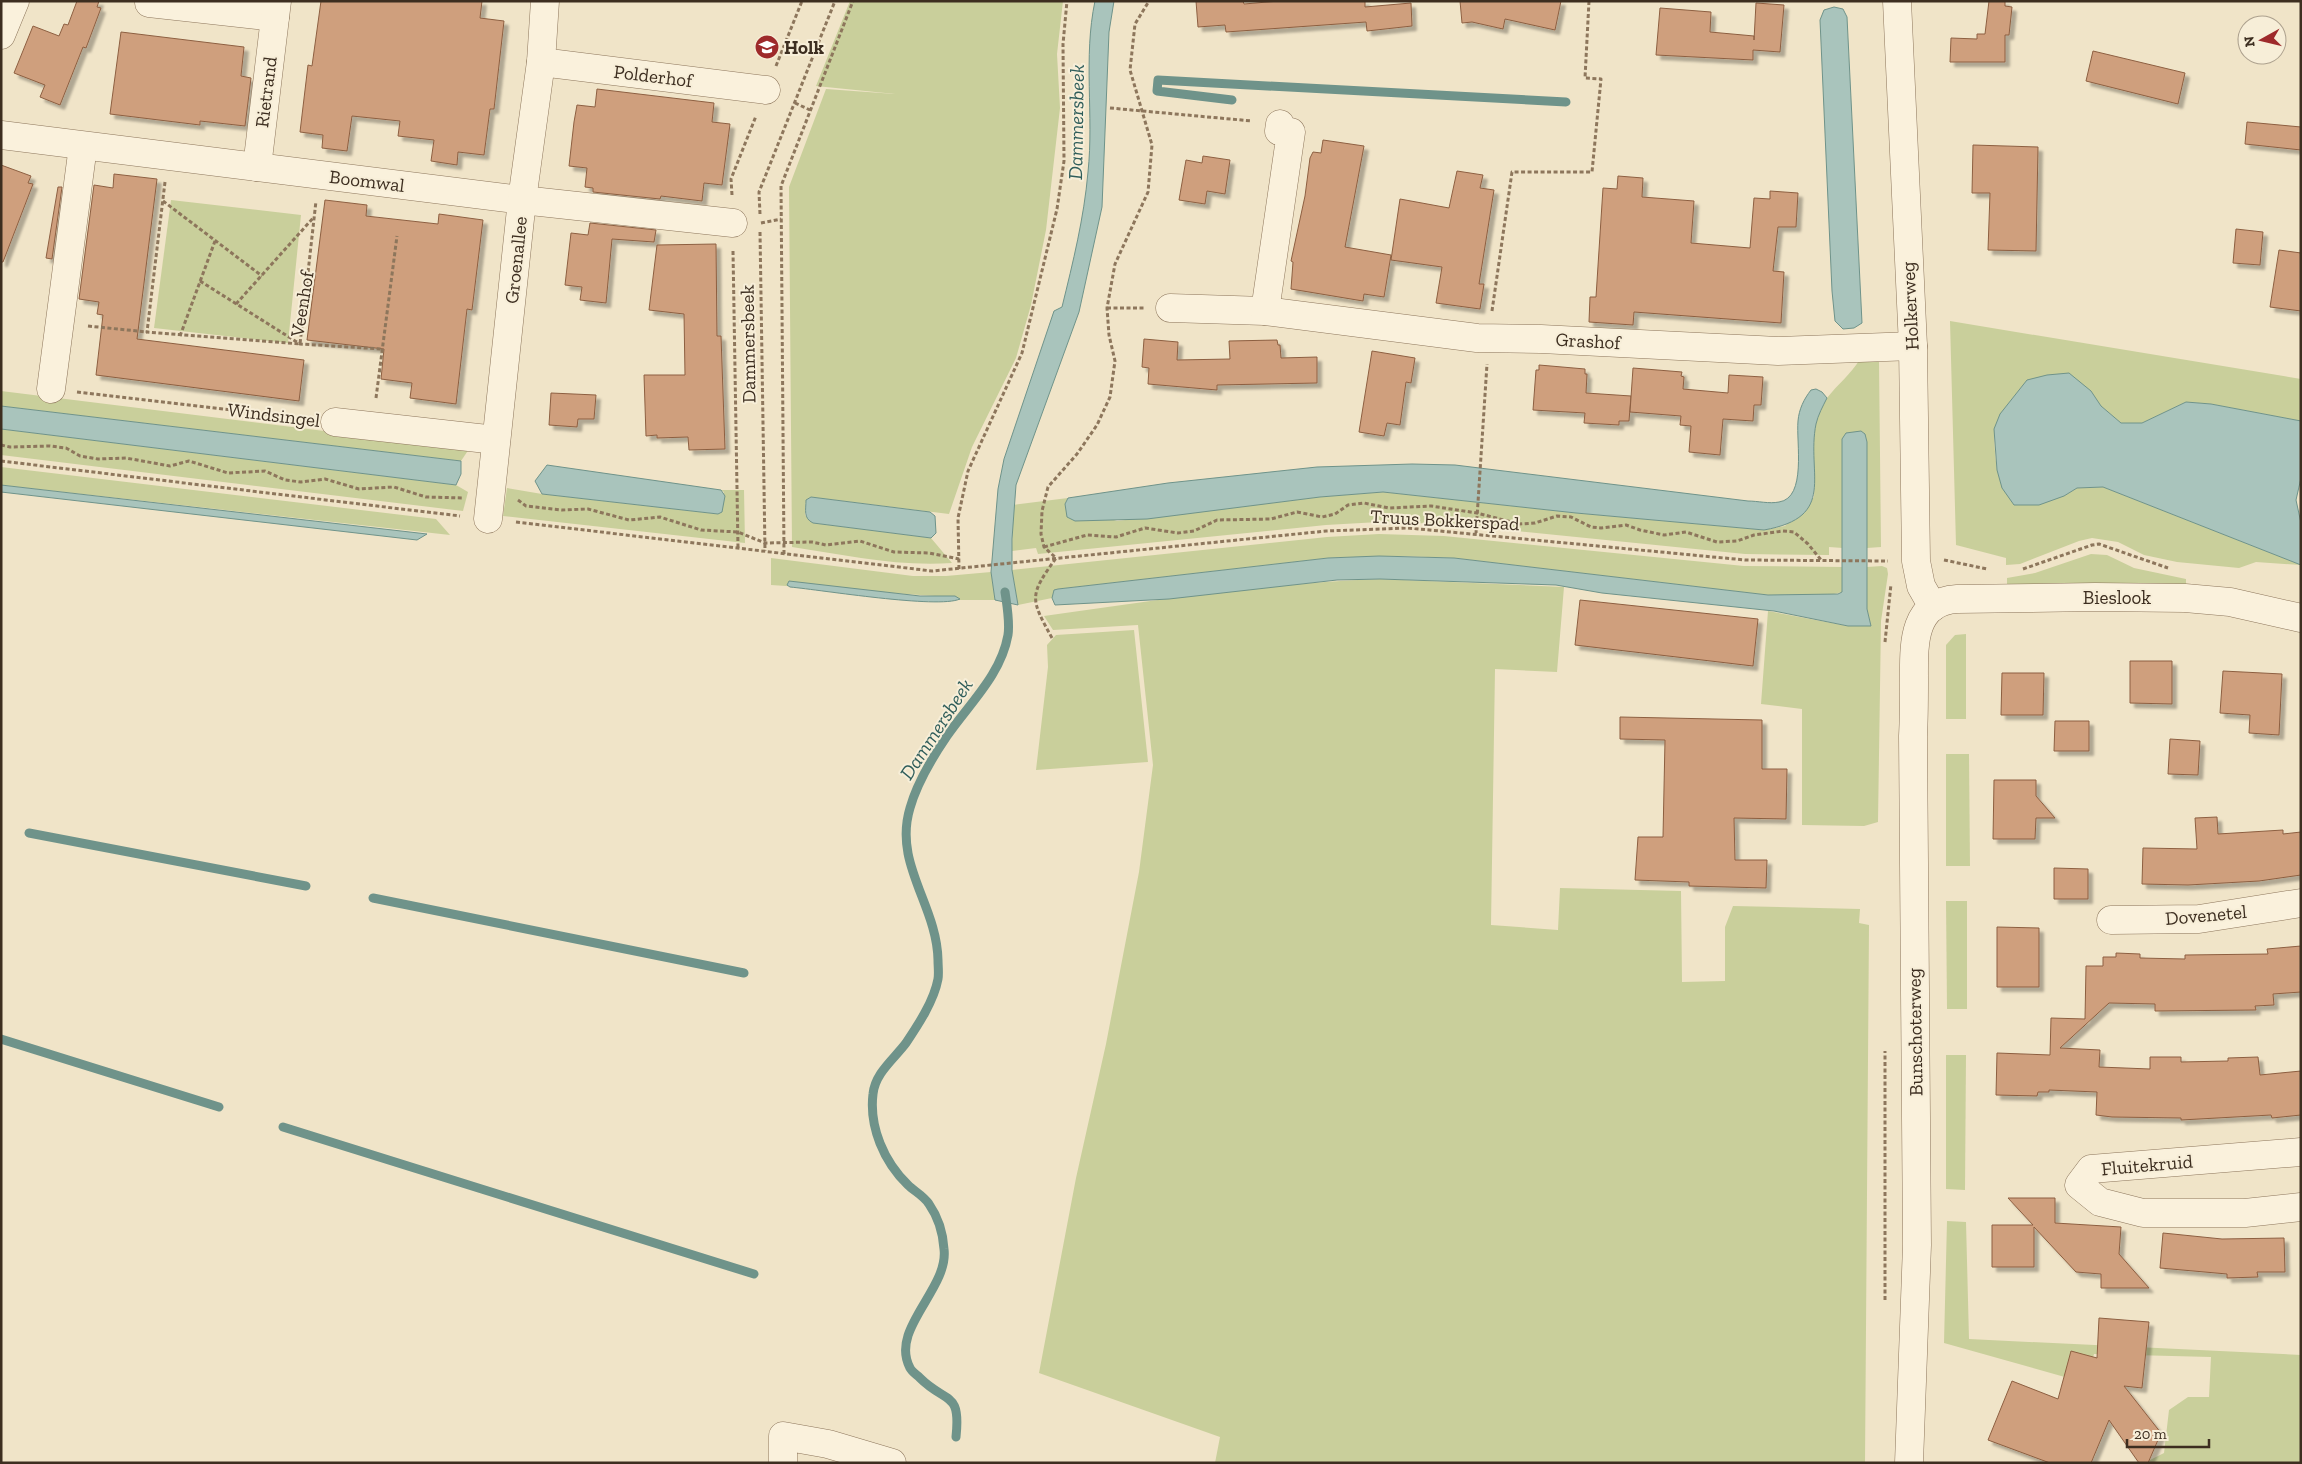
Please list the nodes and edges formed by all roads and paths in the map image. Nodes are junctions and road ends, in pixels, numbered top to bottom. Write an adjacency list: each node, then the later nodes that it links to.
1 (15, 1): 12 (street)
2 (545, 1): 13 (street, Groenallee)
3 (802, 1): 14 (path)
4 (835, 1): 15 (path, Dammersbeek)
5 (853, 1): 17 (path)
6 (1067, 1): 61 (path)
7 (1149, 1): 18 (path)
8 (1589, 1): 41 (path)
9 (1897, 1): 43 (street, Holkerweg)
10 (149, 3): 11 (street, Rietrand)
11 (276, 9): 24 (street, Rietrand)
12 (1, 35)
13 (541, 62): 14 (street, Polderhof); 26 (street, Groenallee)
14 (770, 79)
15 (795, 104): 17 (path); 54 (path, Dammersbeek)
16 (1110, 108): 18 (path)
17 (810, 110): 55 (path)
18 (1142, 111): 20 (path); 35 (path)
19 (756, 115): 29 (path, Dammersbeek)
20 (1280, 124): 37 (street)
21 (1, 135): 22 (street, Boomwal)
22 (83, 146): 23 (street, Boomwal); 38 (street)
23 (168, 156): 24 (street, Boomwal); 27 (path)
24 (257, 167): 25 (street, Boomwal)
25 (319, 175): 26 (street, Boomwal); 28 (path, Veenhof)
26 (522, 200): 29 (street, Boomwal); 48 (street, Groenallee)
27 (163, 201): 31 (path); 39 (path)
28 (314, 216): 32 (path); 42 (path, Veenhof)
29 (733, 223): 52 (path, Dammersbeek)
30 (397, 236): 44 (path)
31 (215, 241): 32 (path); 33 (path)
32 (262, 276): 34 (path)
33 (200, 281): 34 (path); 40 (path)
34 (236, 304): 42 (path)
35 (1107, 308): 36 (path); 56 (path)
36 (1170, 308): 37 (street, Grashof)
37 (1265, 311): 41 (street, Grashof)
38 (60, 323): 39 (path, Veenhof); 45 (street)
39 (147, 332): 40 (path, Veenhof)
40 (180, 336): 42 (path, Veenhof)
41 (1489, 338): 43 (street, Grashof); 51 (path)
42 (300, 344): 44 (path)
43 (1913, 346): 70 (street, Holkerweg)
44 (382, 349): 47 (path)
45 (51, 389): 46 (path, Windsingel)
46 (335, 422): 47 (street, Windsingel)
47 (372, 426): 48 (street, Windsingel)
48 (496, 440): 50 (street, Groenallee)
49 (1, 445): 50 (path)
50 (489, 508): 52 (path)
51 (1477, 513): 53 (path); 56 (path); 63 (path)
52 (738, 532): 54 (path); 57 (path, Dammersbeek)
53 (1476, 533): 60 (path, Truus Bokkerspad); 63 (path, Truus Bokkerspad)
54 (765, 543): 55 (path); 58 (path, Dammersbeek)
55 (784, 543): 59 (path); 61 (path)
56 (1044, 547): 60 (path)
57 (738, 548)
58 (765, 551)
59 (784, 554)
60 (1056, 558): 65 (path, Truus Bokkerspad); 72 (path)
61 (959, 559): 66 (path)
62 (1945, 560): 69 (path)
63 (1822, 561): 64 (path, Truus Bokkerspad)
64 (1894, 561)
65 (966, 568)
66 (959, 569)
67 (2021, 569): 68 (path)
68 (2176, 570)
69 (1996, 571)
70 (1933, 607): 71 (street, Bieslook); 79 (street, Bunschoterweg)
71 (2301, 618)
72 (1052, 638)
73 (2301, 903): 74 (street, Dovenetel)
74 (2112, 920)
75 (2301, 1152): 76 (street, Fluitekruid)
76 (2301, 1207)
77 (783, 1463): 78 (street)
78 (892, 1463)
79 (1909, 1463)

